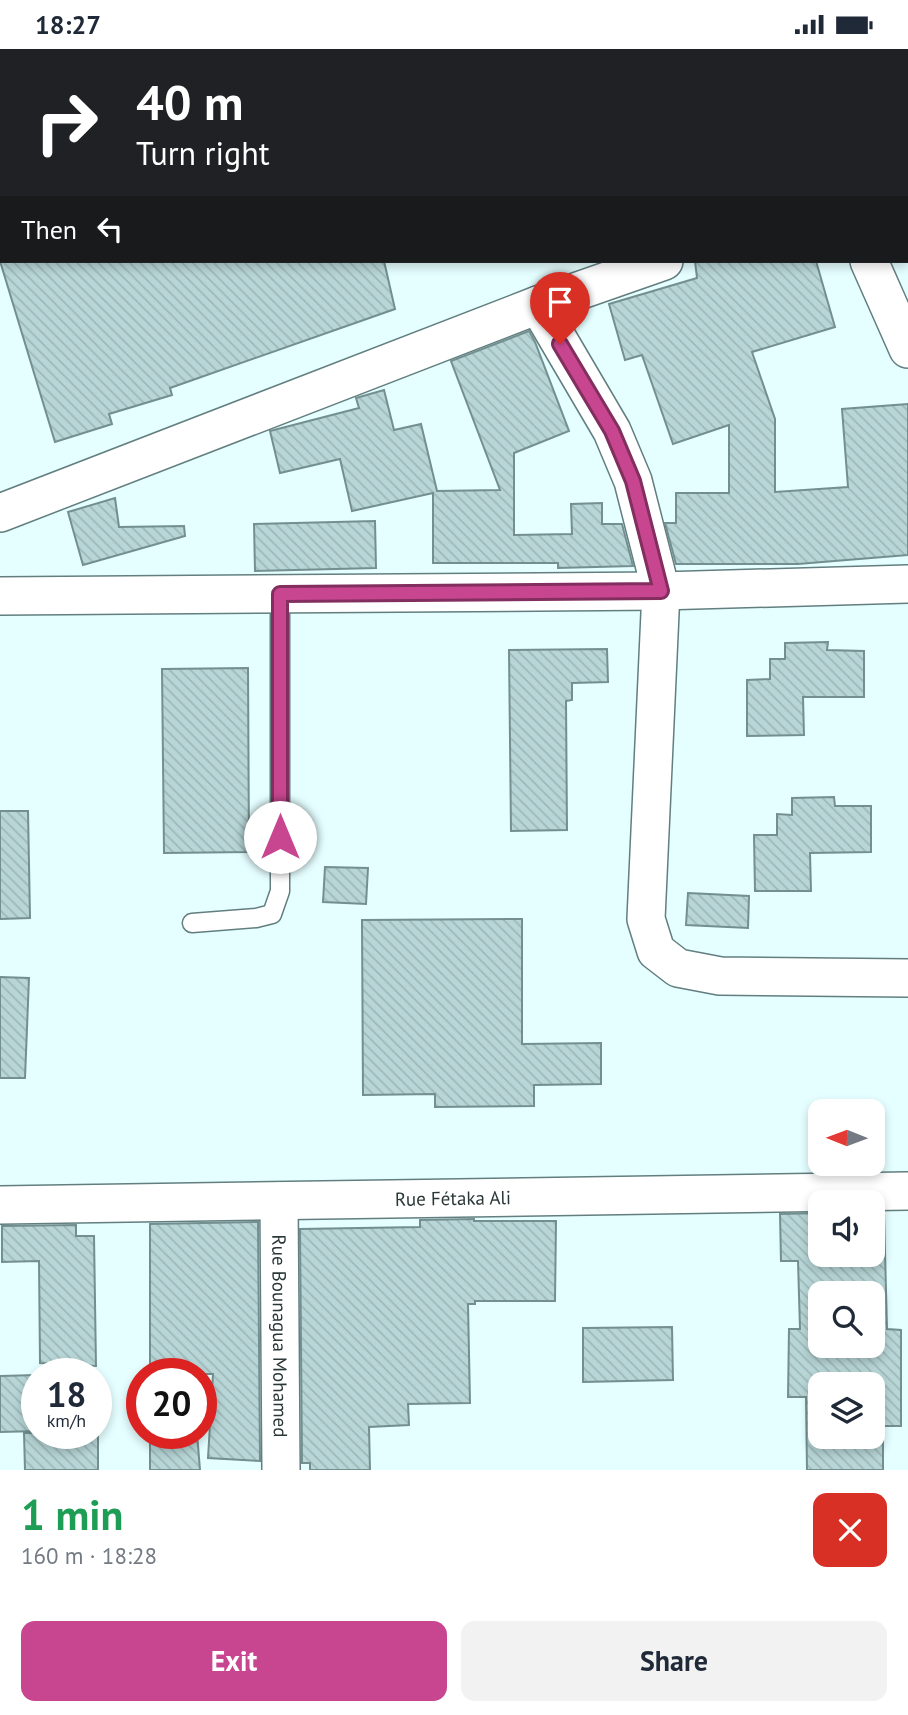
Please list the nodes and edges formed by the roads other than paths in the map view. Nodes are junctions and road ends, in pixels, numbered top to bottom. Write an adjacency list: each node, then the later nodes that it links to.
1 (658, 263): 3 (street)
2 (870, 263): 4 (street)
3 (538, 305): 5 (street); 7 (street)
4 (908, 349)
5 (0, 513)
6 (908, 584): 7 (street)
7 (661, 591): 8 (street); 11 (street)
8 (280, 594): 9 (street); 10 (lane)
9 (0, 596)
10 (192, 923)
11 (908, 978)
12 (908, 1191): 13 (street, Rue Fétaka Ali)
13 (279, 1201): 14 (street, Rue Fétaka Ali); 15 (street, Rue Bounagua Mohamed)
14 (0, 1205)
15 (281, 1470)

